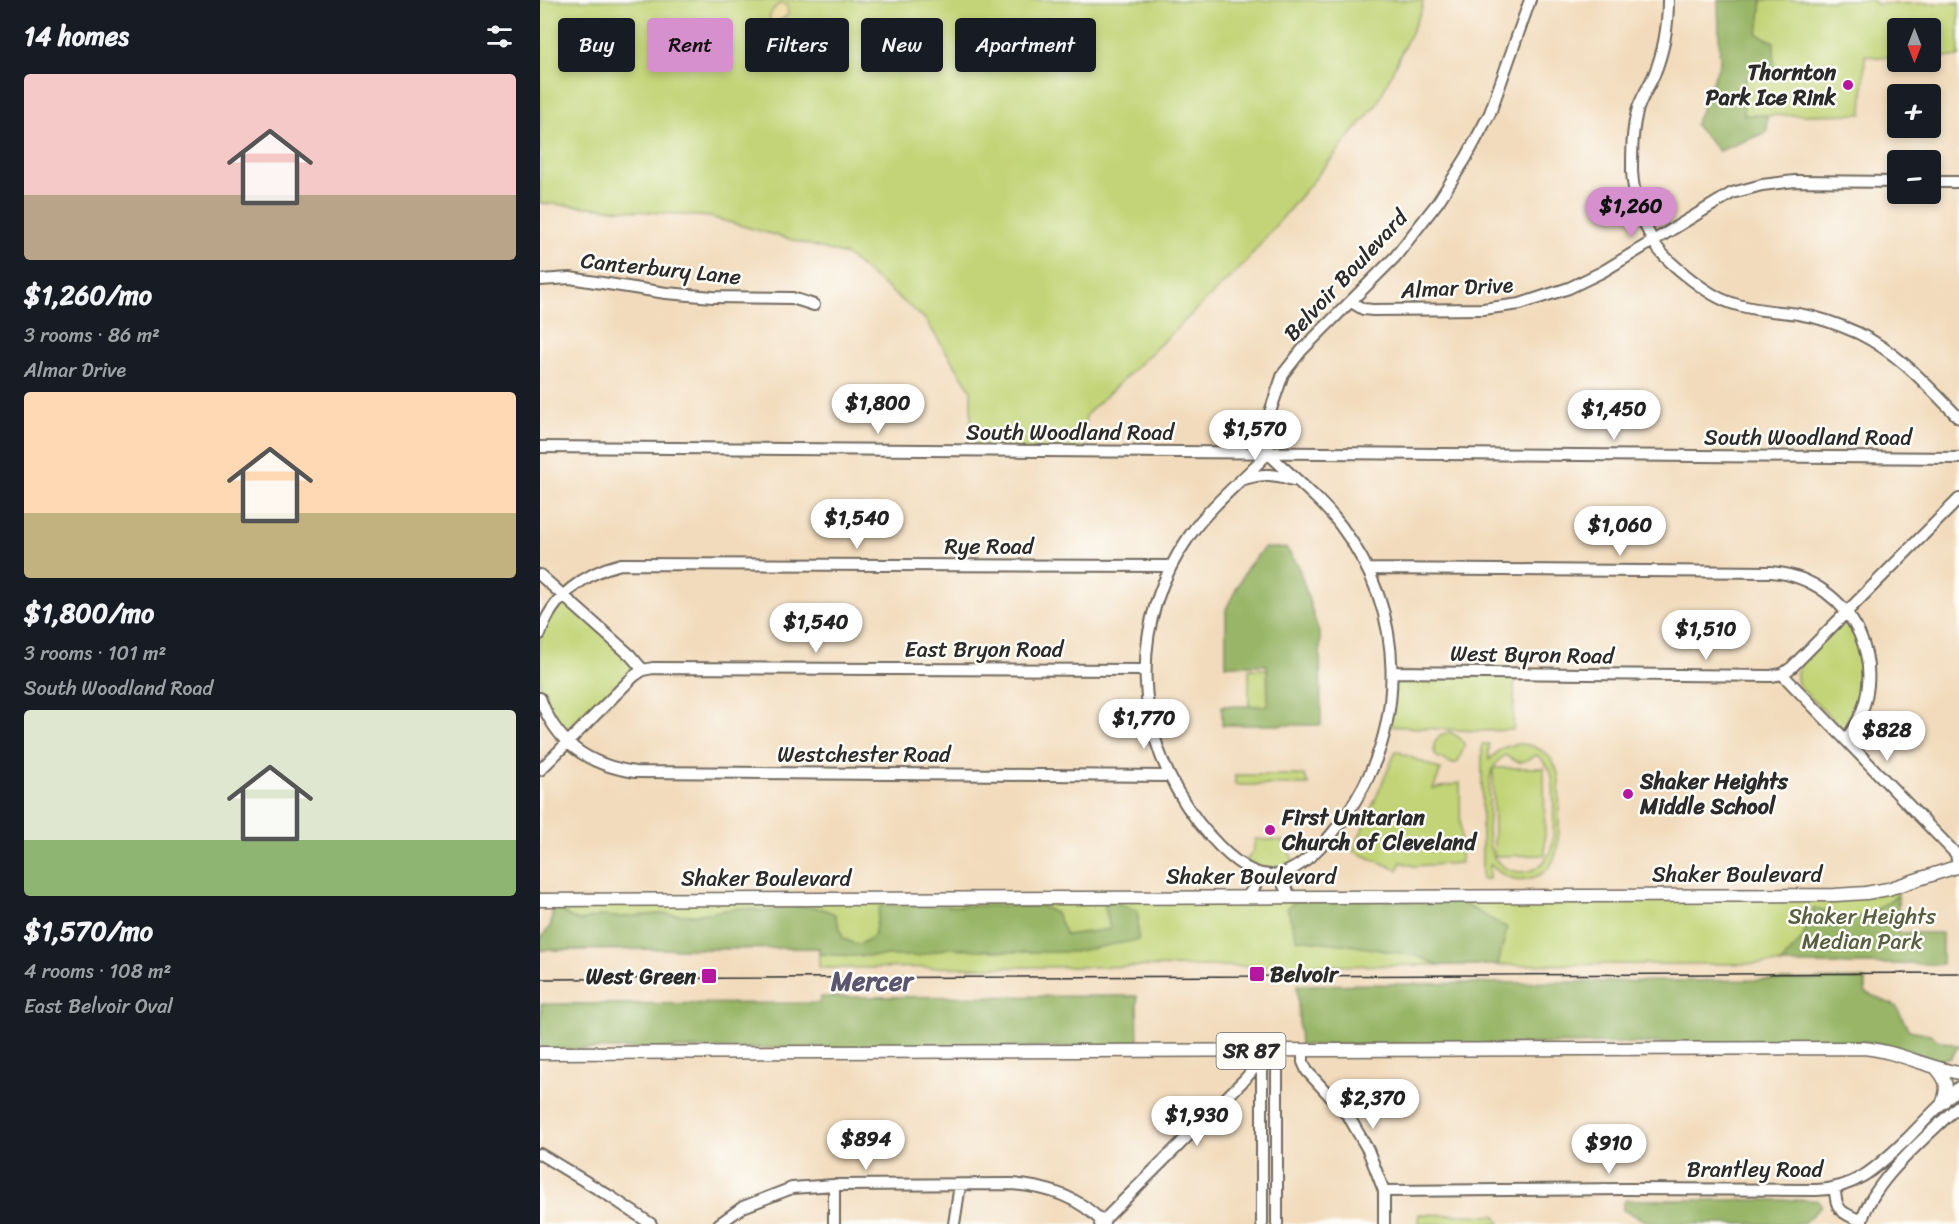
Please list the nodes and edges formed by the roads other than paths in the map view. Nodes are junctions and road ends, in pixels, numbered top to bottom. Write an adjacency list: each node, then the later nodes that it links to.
1 (1530, 0): 8 (street, Belvoir Boulevard)
2 (1668, 0): 6 (street)
3 (1887, 182): 6 (street, Almar Drive)
4 (1941, 182): 5 (street)
5 (1959, 182)
6 (1653, 242): 8 (street, Almar Drive); 10 (street)
7 (540, 280): 9 (street, Canterbury Lane)
8 (1351, 302): 12 (street, Belvoir Boulevard)
9 (814, 305)
10 (1959, 418)
11 (540, 447): 12 (street, South Woodland Road)
12 (1268, 453): 13 (street, South Woodland Road); 14 (street); 15 (street)
13 (1959, 458)
14 (1243, 480): 15 (street); 17 (street)
15 (1296, 481): 18 (street)
16 (1959, 499): 21 (street)
17 (1171, 566): 20 (street, Rye Road); 24 (street)
18 (1368, 569): 21 (street); 25 (street)
19 (540, 574): 20 (street)
20 (563, 595): 22 (street, Rye Road); 23 (street)
21 (1846, 612): 26 (street); 28 (street)
22 (540, 634)
23 (643, 670): 24 (street, East Bryon Road); 29 (street)
24 (1145, 670): 31 (street)
25 (1392, 672): 26 (street, West Byron Road); 34 (street)
26 (1782, 674): 28 (street)
27 (540, 698): 29 (street)
28 (1846, 739): 32 (street)
29 (567, 743): 30 (street); 31 (street, Westchester Road)
30 (540, 770)
31 (1168, 776): 33 (street)
32 (1959, 866): 36 (main road, Shaker Boulevard)
33 (1252, 871): 34 (street); 35 (street)
34 (1286, 872): 36 (street)
35 (1247, 897): 36 (main road, Shaker Boulevard); 37 (main road, Shaker Boulevard)
36 (1291, 897)
37 (540, 900)
38 (1262, 1051): 39 (main road, SR 87); 41 (main road, SR 87); 44 (street); 54 (street)
39 (1277, 1051): 40 (main road, SR 87); 45 (street)
40 (1303, 1051): 42 (main road, SR 87); 53 (street)
41 (540, 1053)
42 (1936, 1068): 43 (main road, SR 87); 47 (main road)
43 (1959, 1073)
44 (1262, 1080): 45 (street); 60 (street)
45 (1277, 1081): 61 (street)
46 (1959, 1087): 47 (street)
47 (1944, 1102): 52 (street, Brantley Road)
48 (1959, 1105): 55 (street)
49 (540, 1154): 56 (street)
50 (834, 1185): 51 (street); 57 (street); 58 (street)
51 (960, 1185): 54 (street); 59 (street)
52 (1835, 1188): 53 (street, Brantley Road); 55 (street)
53 (1384, 1191): 62 (street)
54 (1102, 1223)
55 (1862, 1223)
56 (651, 1224)
57 (719, 1224)
58 (834, 1224)
59 (954, 1224)
60 (1262, 1224)
61 (1278, 1224)
62 (1384, 1224)

